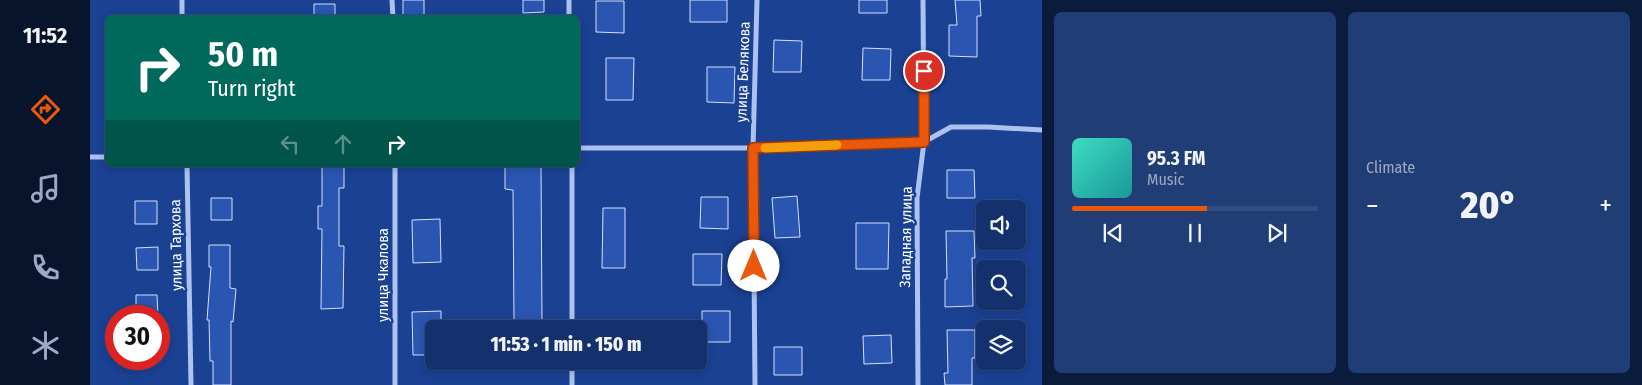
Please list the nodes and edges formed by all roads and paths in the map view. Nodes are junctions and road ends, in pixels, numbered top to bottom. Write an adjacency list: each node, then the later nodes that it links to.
1 (182, 0): 6 (street)
2 (392, 0): 7 (street)
3 (569, 0): 8 (street)
4 (757, 0): 12 (street, улица Белякова)
5 (923, 0): 10 (street, Западная улица)
6 (182, 15)
7 (392, 15)
8 (569, 15)
9 (1042, 130): 10 (street)
10 (924, 142): 12 (street); 24 (street, Западная улица)
11 (580, 148): 12 (street)
12 (753, 148): 23 (street, улица Белякова)
13 (90, 157): 14 (street)
14 (105, 157)
15 (187, 167): 20 (street, улица Тархова)
16 (395, 167): 21 (street, улица Чкалова)
17 (572, 167): 18 (street)
18 (572, 320)
19 (572, 370): 22 (street)
20 (191, 385)
21 (396, 385)
22 (572, 385)
23 (755, 385)
24 (918, 385)

